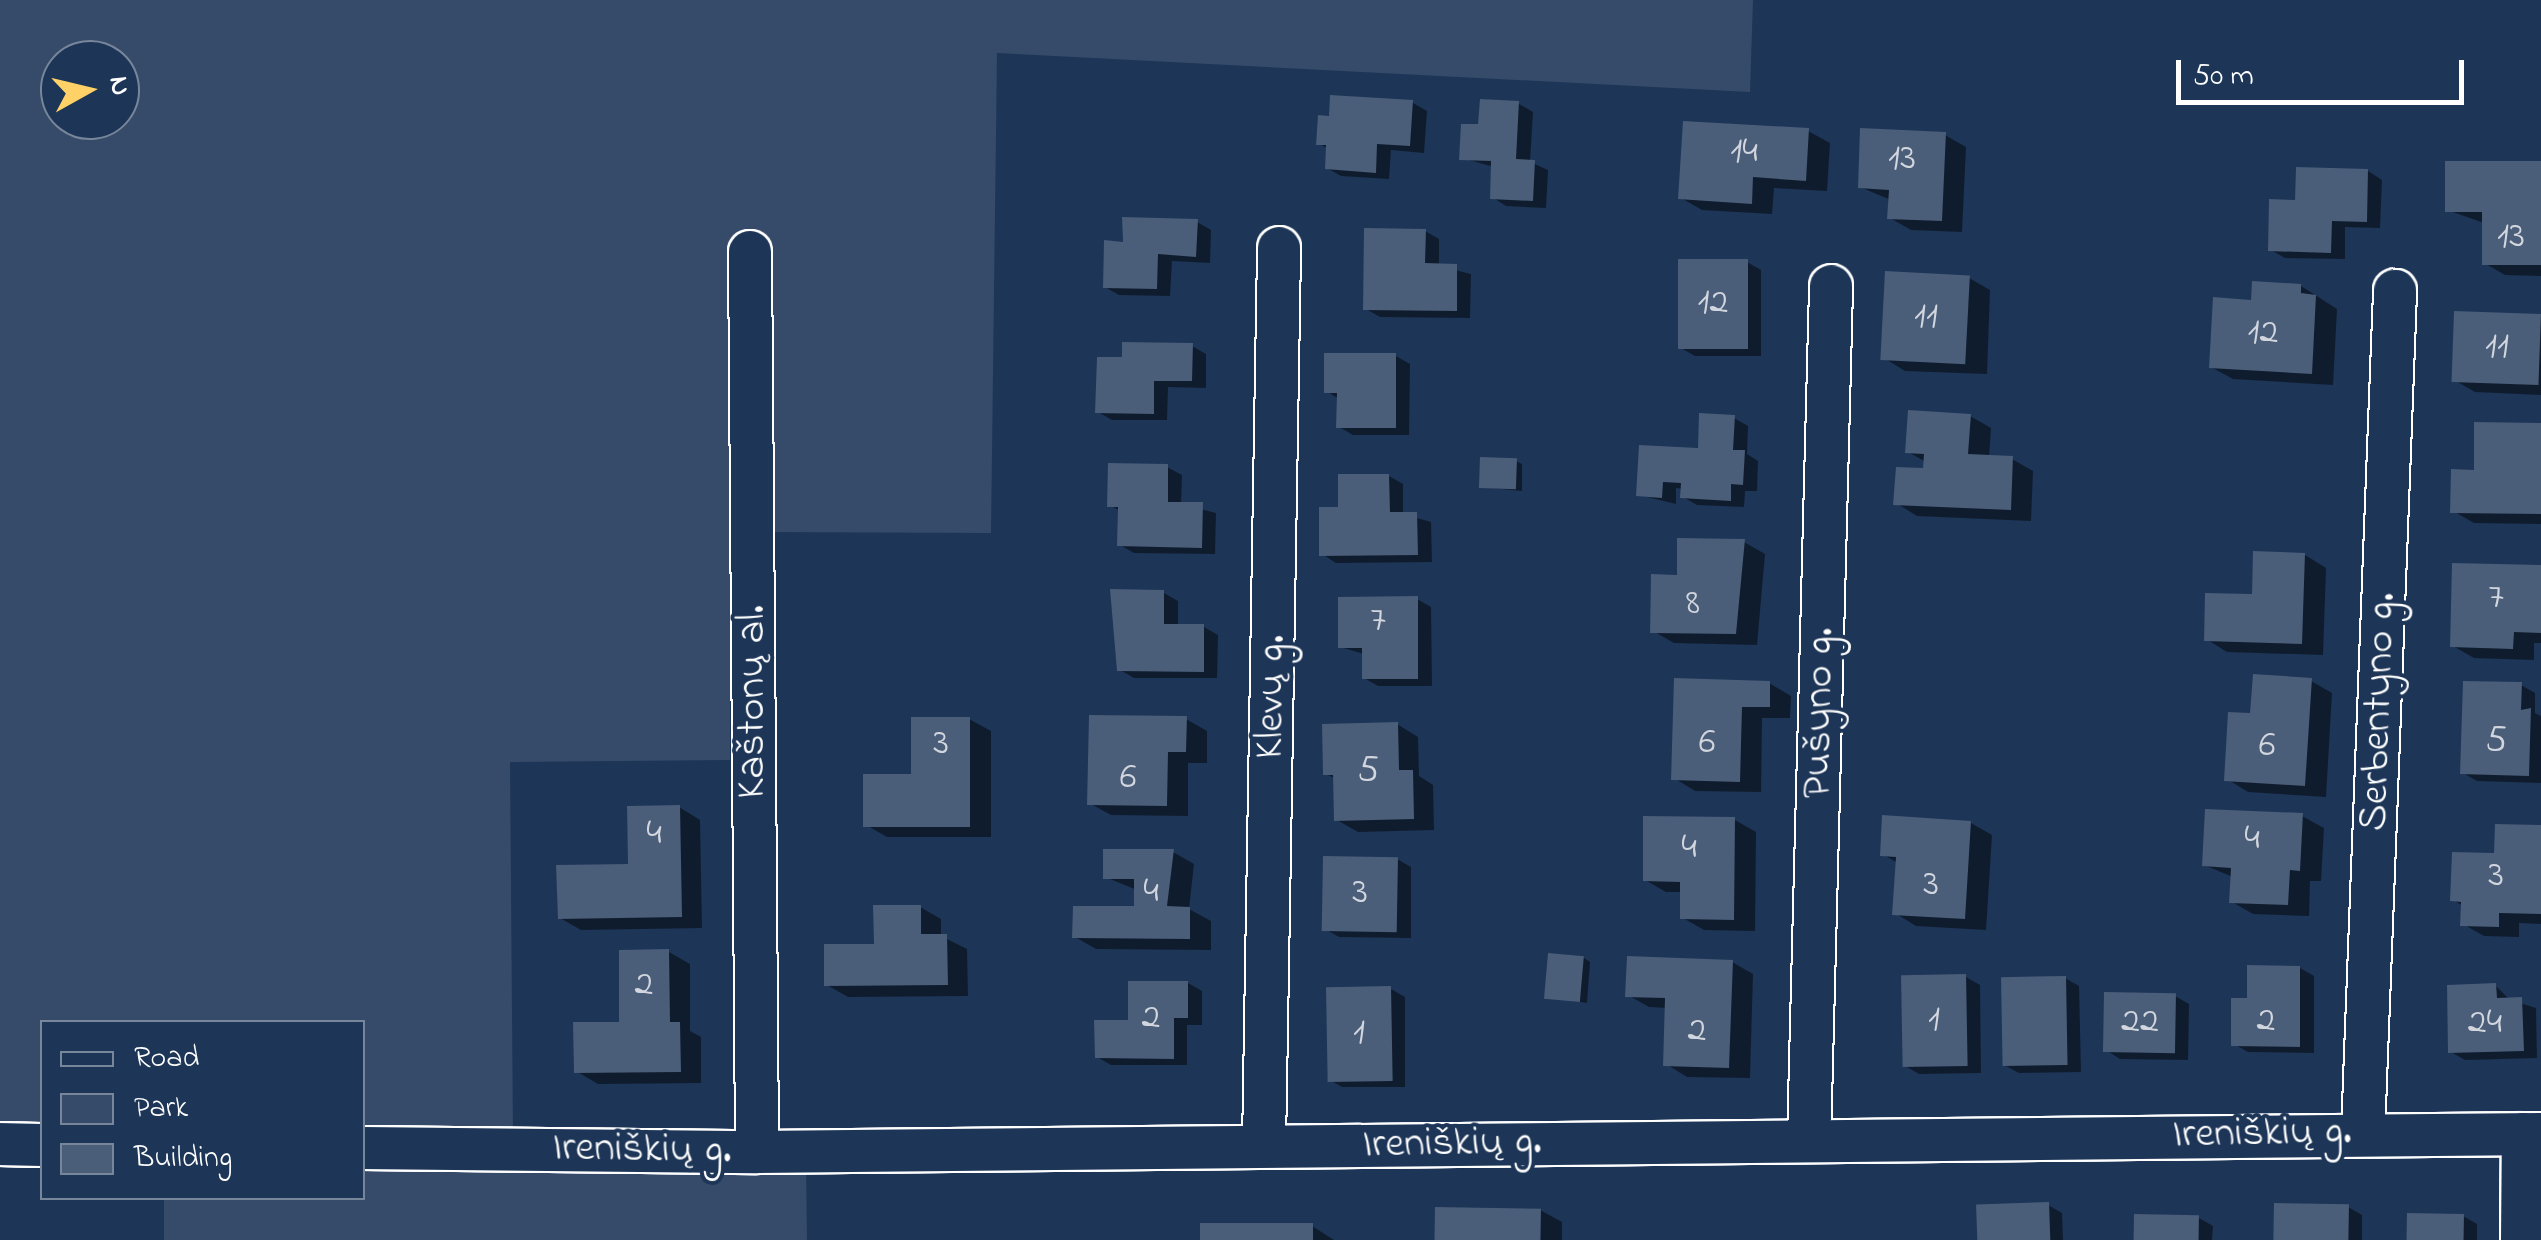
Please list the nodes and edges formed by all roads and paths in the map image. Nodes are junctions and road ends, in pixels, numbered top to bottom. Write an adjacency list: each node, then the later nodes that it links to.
1 (1279, 248): 10 (street, Klevų g.)
2 (750, 252): 12 (street, Kaštonų al.)
3 (1831, 286): 7 (street, Pušyno g.)
4 (2395, 291): 5 (street, Serbentyno g.)
5 (2363, 1133): 6 (street, Ireniškių g.); 7 (street, Ireniškių g.)
6 (2532, 1134): 13 (street)
7 (1809, 1140): 10 (street, Ireniškių g.)
8 (0, 1144): 9 (street)
9 (40, 1145)
10 (1264, 1146): 12 (street, Ireniškių g.)
11 (365, 1148): 12 (street, Ireniškių g.)
12 (757, 1152)
13 (2522, 1240)

